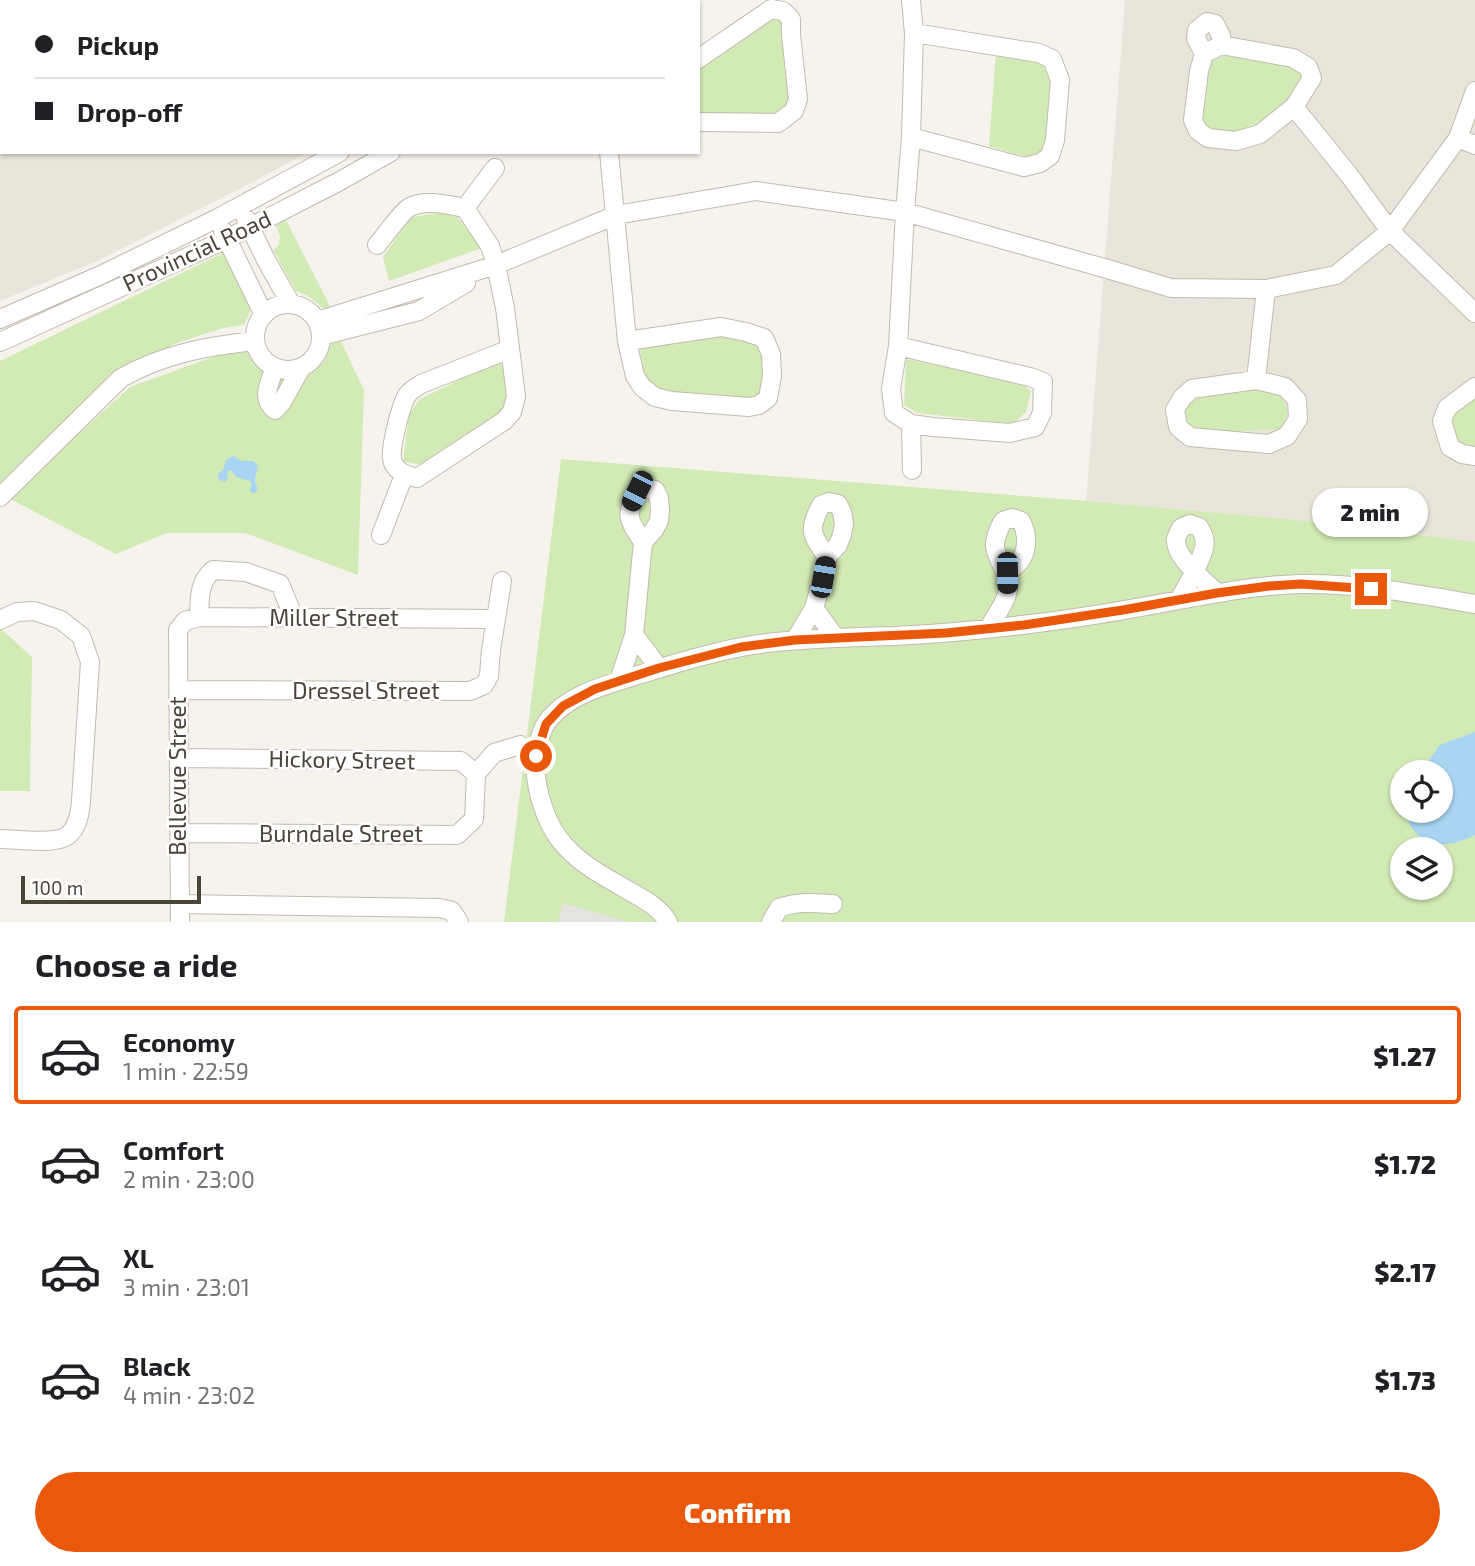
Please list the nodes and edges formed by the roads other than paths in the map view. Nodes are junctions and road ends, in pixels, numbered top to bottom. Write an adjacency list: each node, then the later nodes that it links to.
1 (911, 0): 2 (street)
2 (914, 33): 9 (street); 9 (street)
3 (1222, 45): 4 (street); 4 (street); 7 (street)
4 (1204, 54): 7 (street)
5 (700, 58): 8 (street)
6 (1475, 91): 10 (street)
7 (1294, 107): 22 (street)
8 (700, 121)
9 (911, 137): 18 (street)
10 (1458, 138): 11 (street); 22 (street)
11 (1475, 145)
12 (336, 154): 16 (street, Provincial Road)
13 (387, 154): 21 (street, Provincial Road)
14 (610, 154): 19 (street)
15 (495, 168): 17 (street)
16 (241, 206): 20 (street, Provincial Road); 21 (street)
17 (465, 208): 24 (street); 25 (street)
18 (905, 212): 19 (street); 26 (street); 35 (street)
19 (616, 215): 25 (street); 33 (street)
20 (218, 218): 23 (street); 30 (street, Provincial Road)
21 (250, 228): 23 (street, Provincial Road); 27 (street)
22 (1390, 231): 26 (street); 28 (street)
23 (227, 239): 29 (street); 34 (street, Provincial Road)
24 (377, 245)
25 (496, 265): 31 (street); 36 (street)
26 (1266, 289): 39 (street)
27 (291, 304): 29 (street); 31 (street)
28 (1475, 313)
29 (264, 315): 32 (street)
30 (0, 319)
31 (319, 329): 38 (street)
32 (256, 341): 37 (street); 45 (street)
33 (627, 341): 33 (street)
34 (0, 342)
35 (898, 346): 41 (street); 41 (street)
36 (510, 349): 44 (street); 44 (street)
37 (275, 367): 38 (street); 38 (street)
38 (300, 368)
39 (1256, 380): 39 (street)
40 (1475, 387): 42 (street)
41 (911, 424): 43 (street)
42 (1475, 456)
43 (912, 470)
44 (404, 475): 46 (street)
45 (0, 497)
46 (381, 535)
47 (643, 542): 63 (street)
48 (827, 557): 55 (street)
49 (1007, 573): 51 (street)
50 (502, 581): 58 (street, Dressel Street)
51 (1007, 593): 60 (street); 61 (street)
52 (1217, 593): 53 (street); 53 (street); 54 (street)
53 (1179, 600): 60 (street)
54 (1475, 604)
55 (814, 608): 64 (street); 65 (street)
56 (199, 617): 57 (street, Miller Street); 57 (street); 62 (street)
57 (294, 618): 58 (street, Miller Street)
58 (495, 619): 68 (street, Dressel Street)
59 (0, 620): 73 (street)
60 (1024, 625): 61 (street)
61 (989, 628): 64 (street)
62 (178, 630): 68 (street); 75 (street, Bellevue Street)
63 (634, 635): 66 (street); 67 (street)
64 (835, 637): 65 (street)
65 (795, 640): 66 (street)
66 (659, 668): 67 (street)
67 (619, 681): 77 (street)
68 (178, 690): 70 (street)
69 (520, 746): 71 (street)
70 (179, 758): 71 (street, Hickory Street); 72 (street)
71 (475, 774): 72 (street, Burndale Street)
72 (180, 833): 75 (street)
73 (0, 839)
74 (833, 904): 78 (street)
75 (180, 916): 76 (street)
76 (458, 922)
77 (668, 922)
78 (771, 922)

